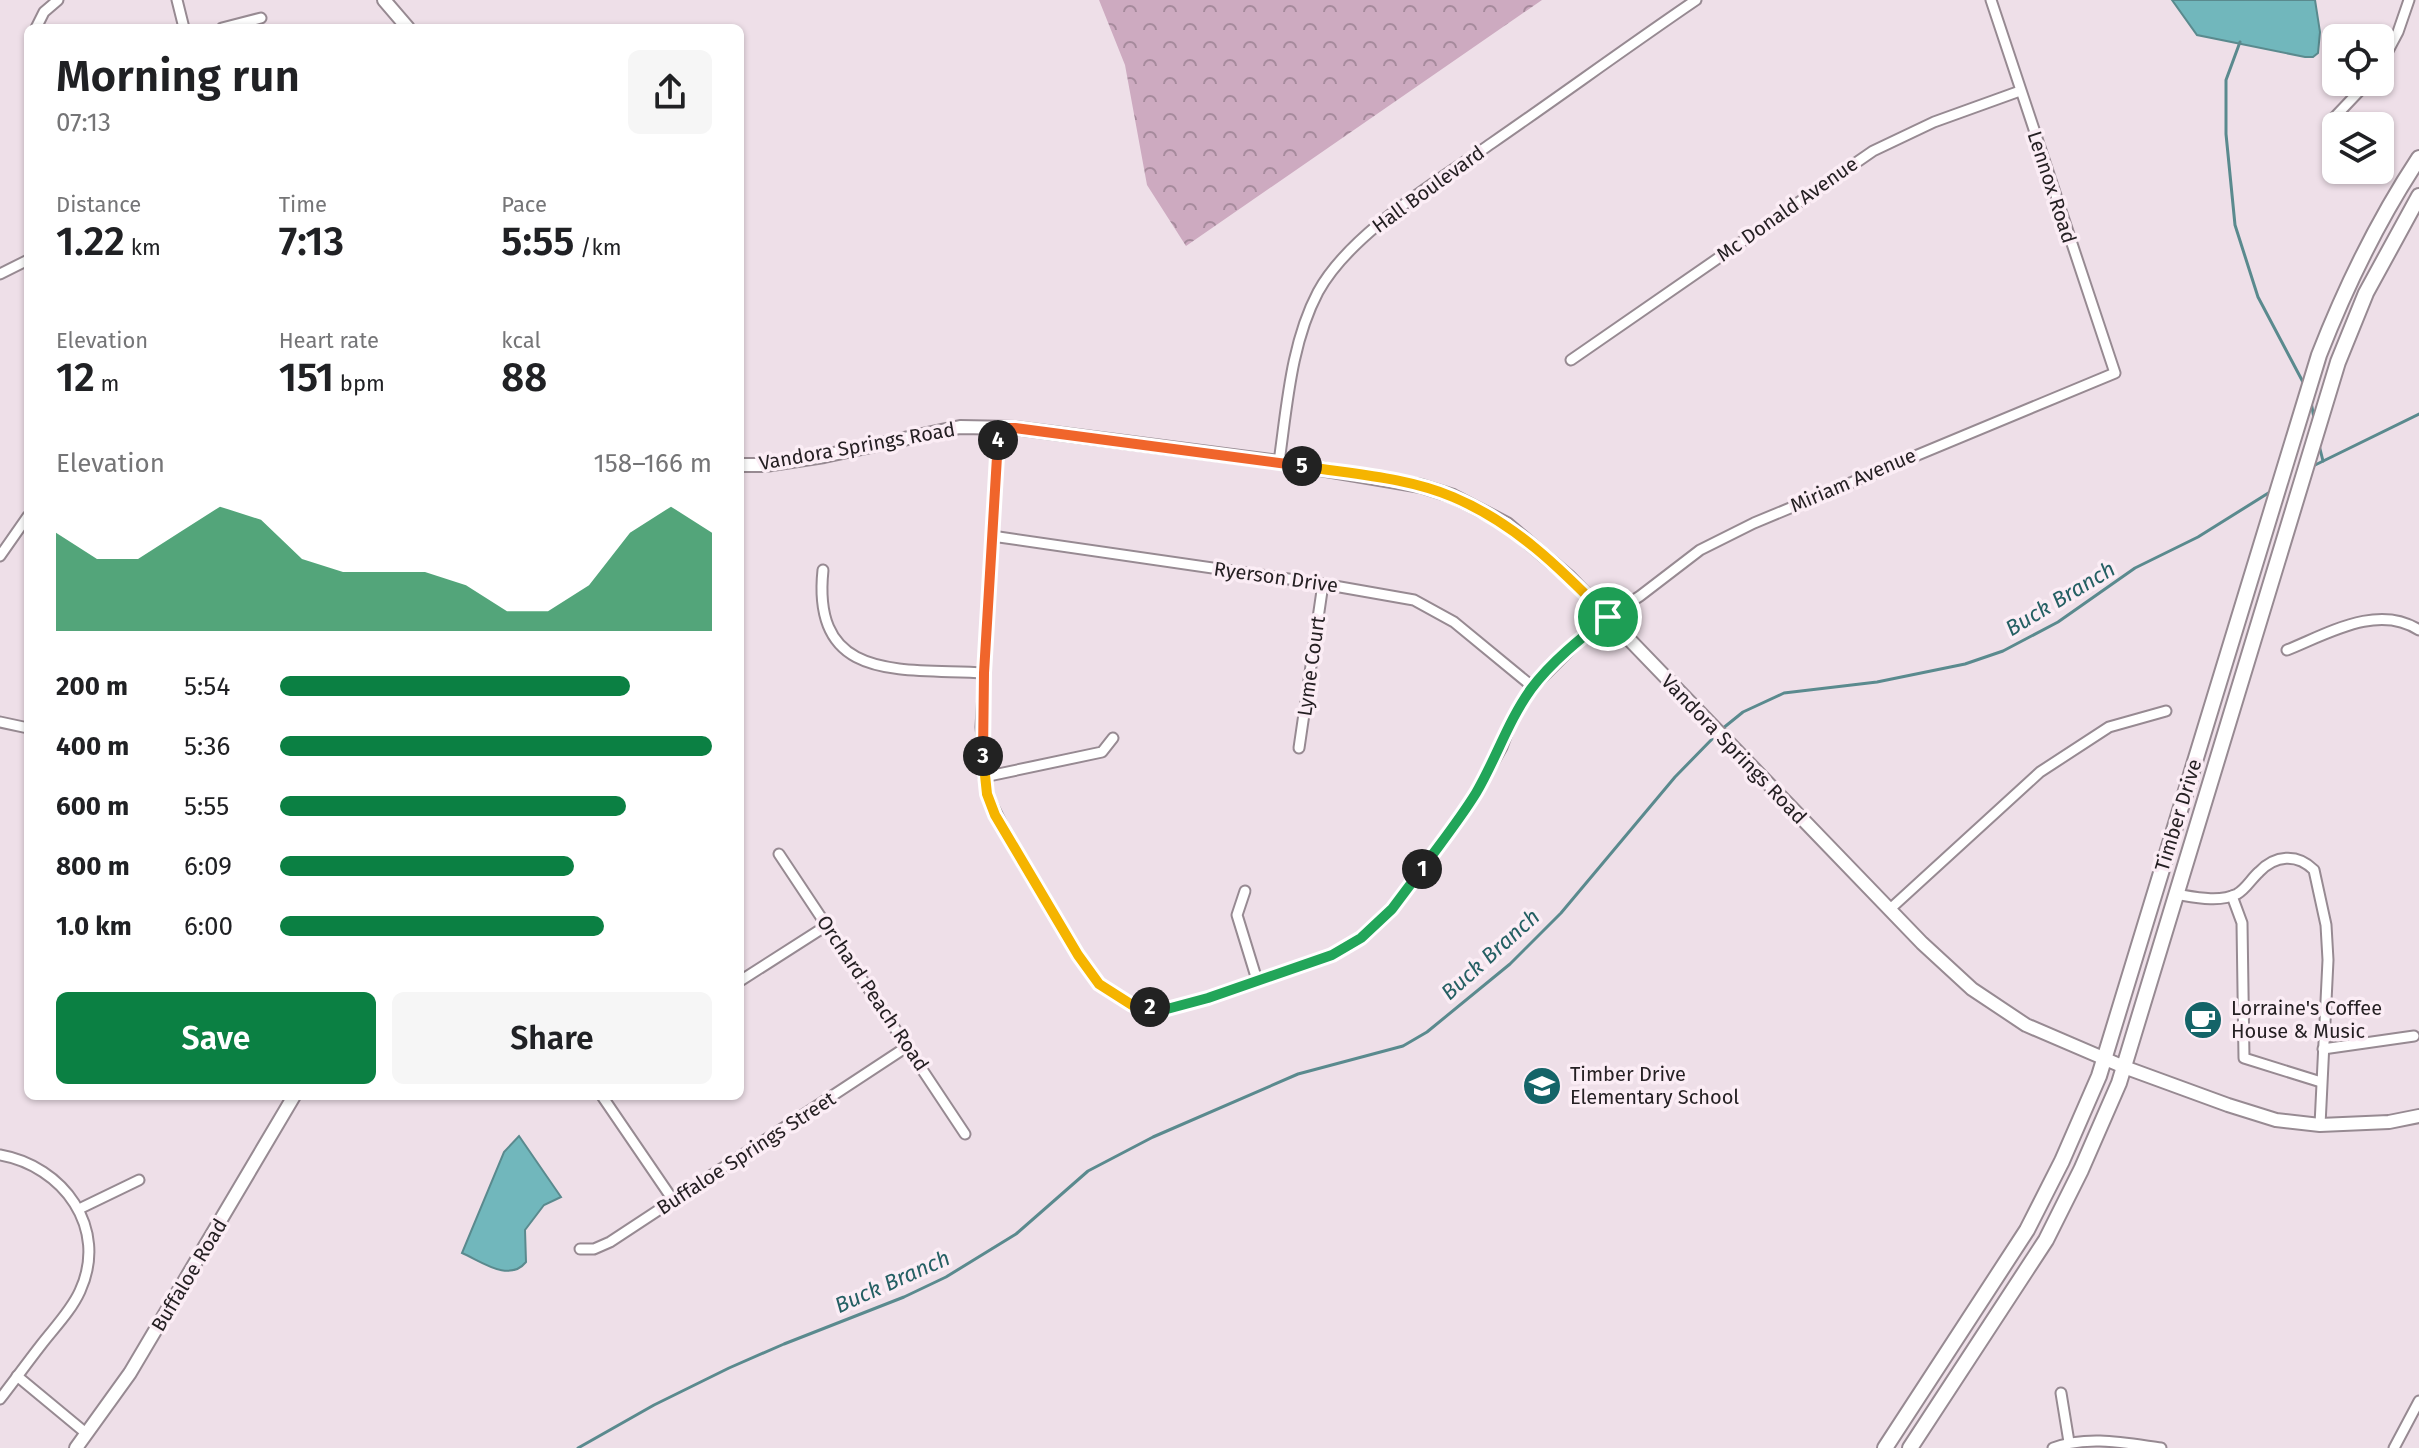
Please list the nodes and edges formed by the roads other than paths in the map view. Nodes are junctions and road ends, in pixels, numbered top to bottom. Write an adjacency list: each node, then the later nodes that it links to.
1 (58, 0): 8 (street)
2 (177, 0): 9 (street)
3 (384, 0): 11 (street)
4 (1696, 0): 23 (street, Hall Boulevard)
5 (1991, 0): 13 (street, Lennox Road)
6 (2409, 0): 12 (street)
7 (261, 18): 10 (street)
8 (38, 24)
9 (183, 24)
10 (238, 24)
11 (405, 24)
12 (2394, 40)
13 (2020, 91): 20 (street, Mc Donald Avenue); 21 (street, Lennox Road)
14 (2355, 96): 15 (street)
15 (2339, 112)
16 (2419, 158): 52 (main road, Timber Drive)
17 (2417, 202): 43 (main road, Timber Drive)
18 (24, 262): 19 (street)
19 (0, 274)
20 (1571, 360)
21 (2115, 373): 30 (street, Miriam Avenue)
22 (999, 428): 23 (street, Vandora Springs Road); 24 (street, Vandora Springs Road); 26 (street, Miriam Avenue)
23 (1279, 462): 30 (street, Vandora Springs Road)
24 (744, 465)
25 (24, 522): 27 (street)
26 (992, 536): 29 (street, Ryerson Drive); 33 (street, Miriam Avenue)
27 (0, 556)
28 (823, 570): 33 (street)
29 (1323, 584): 34 (street, Ryerson Drive); 39 (street, Lyme Court)
30 (1608, 617): 34 (street, Miriam Avenue); 45 (street, Vandora Springs Road)
31 (2419, 630): 32 (street)
32 (2287, 650)
33 (984, 673): 40 (street, Miriam Avenue)
34 (1533, 687): 48 (street, Miriam Avenue)
35 (2166, 711): 45 (street)
36 (0, 722): 37 (street)
37 (24, 727)
38 (1113, 738): 40 (street)
39 (1299, 748)
40 (984, 777): 48 (street, Miriam Avenue)
41 (779, 854): 46 (street, Orchard Peach Road)
42 (1245, 891): 48 (street)
43 (2175, 894): 44 (street); 53 (main road, Timber Drive)
44 (2232, 896): 51 (street); 54 (street)
45 (1889, 910): 52 (street, Vandora Springs Road)
46 (826, 926): 47 (street); 50 (street, Orchard Peach Road)
47 (744, 978)
48 (1257, 980)
49 (2414, 1036): 51 (street)
50 (908, 1046): 59 (street, Orchard Peach Road); 62 (street, Buffaloe Springs Street)
51 (2323, 1049): 54 (street)
52 (2105, 1058): 53 (street, Vandora Springs Road); 72 (main road, Timber Drive)
53 (2124, 1067): 58 (street, Vandora Springs Road); 73 (main road, Timber Drive)
54 (2321, 1082): 58 (street)
55 (292, 1100): 69 (street, Buffaloe Road)
56 (605, 1100): 62 (street)
57 (2419, 1116): 58 (street, Vandora Springs Road)
58 (2320, 1125)
59 (965, 1134)
60 (0, 1155): 63 (street)
61 (139, 1180): 63 (street)
62 (673, 1200): 64 (street, Buffaloe Springs Street)
63 (79, 1209): 65 (street)
64 (580, 1249)
65 (17, 1376): 67 (street); 69 (street)
66 (2061, 1393): 70 (street)
67 (0, 1399)
68 (2419, 1401): 76 (street)
69 (87, 1434): 71 (street, Buffaloe Road)
70 (2069, 1442): 74 (street); 75 (street)
71 (76, 1448)
72 (1885, 1448)
73 (1910, 1448)
74 (2053, 1448)
75 (2161, 1448)
76 (2394, 1448)

